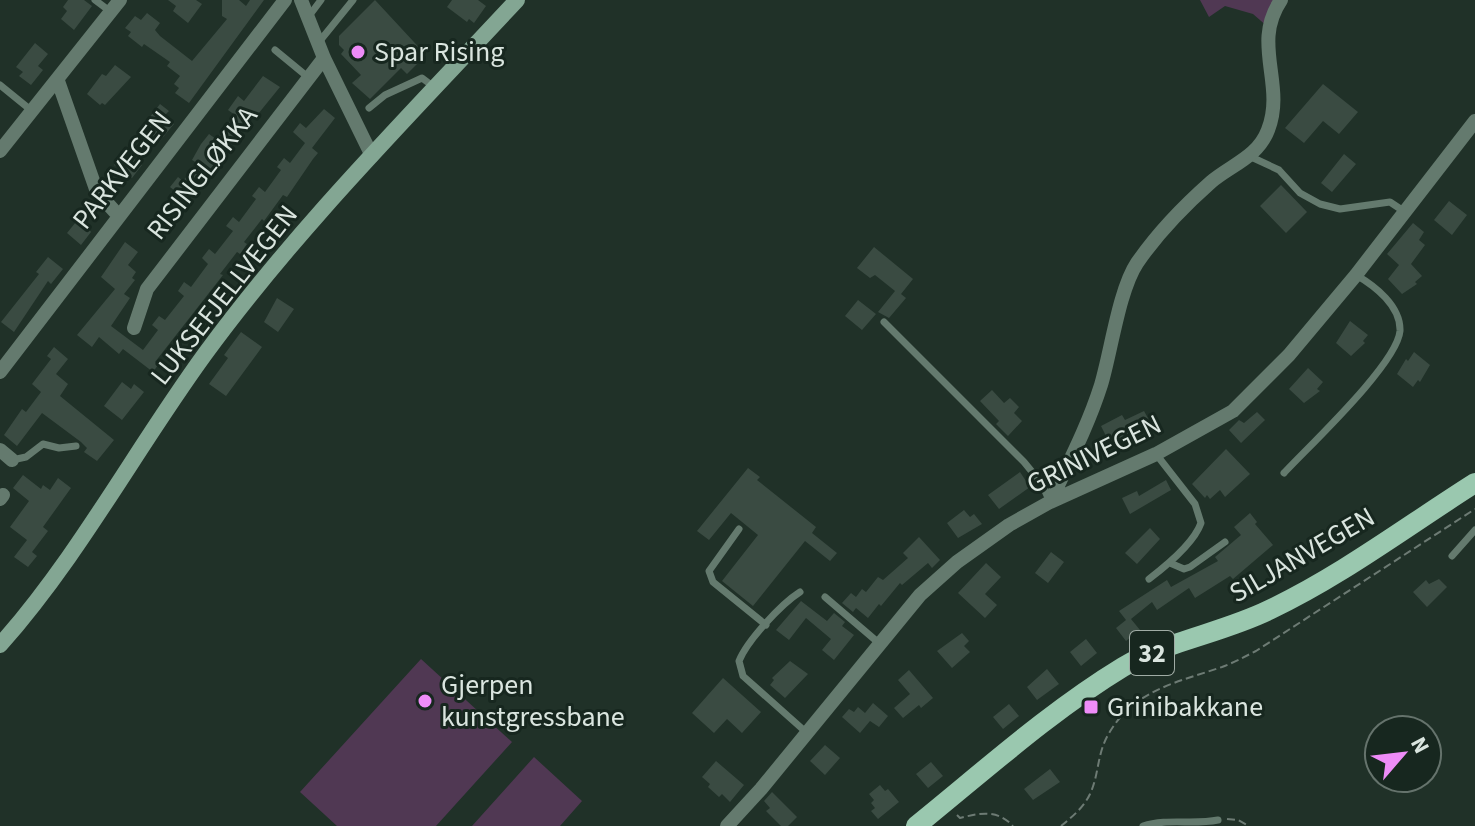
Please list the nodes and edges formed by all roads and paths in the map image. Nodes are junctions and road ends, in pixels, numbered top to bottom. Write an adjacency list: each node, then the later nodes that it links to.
1 (95, 0): 8 (lane)
2 (285, 0): 23 (street, PARKVEGEN)
3 (301, 0): 9 (street)
4 (321, 0): 9 (lane)
5 (353, 0): 11 (lane)
6 (517, 0): 15 (main road, LUKSEFJELLVEGEN)
7 (1281, 0): 21 (street)
8 (116, 6): 13 (street)
9 (308, 17): 11 (street)
10 (275, 50): 12 (lane)
11 (321, 50): 12 (street, RISINGLØKKA); 20 (street)
12 (309, 78): 26 (street, RISINGLØKKA)
13 (58, 81): 17 (street); 23 (street)
14 (0, 85): 17 (lane)
15 (435, 88): 16 (lane); 20 (main road, LUKSEFJELLVEGEN)
16 (369, 108)
17 (32, 111): 19 (street)
18 (1475, 121): 22 (street, GRINIVEGEN)
19 (0, 151)
20 (372, 156): 46 (main road, LUKSEFJELLVEGEN)
21 (1249, 156): 22 (lane); 34 (street)
22 (1405, 212): 24 (street, GRINIVEGEN)
23 (118, 215): 27 (street, PARKVEGEN)
24 (1356, 275): 30 (street, GRINIVEGEN); 32 (lane)
25 (884, 322): 34 (lane)
26 (134, 328)
27 (0, 372)
28 (76, 446): 31 (lane)
29 (0, 450): 31 (street)
30 (1156, 454): 34 (street, GRINIVEGEN); 40 (lane)
31 (12, 460)
32 (1284, 473)
33 (1475, 483): 48 (main road, SILJANVEGEN / 32)
34 (1050, 502): 45 (street, GRINIVEGEN)
35 (1475, 509): 53 (path)
36 (739, 529): 44 (lane)
37 (1475, 530): 39 (lane)
38 (1225, 542): 40 (lane)
39 (1452, 556)
40 (1170, 563): 41 (lane)
41 (1149, 579)
42 (800, 592): 44 (lane)
43 (825, 597): 45 (lane)
44 (766, 625): 47 (lane)
45 (880, 644): 47 (street, GRINIVEGEN)
46 (0, 645)
47 (807, 733): 50 (street, GRINIVEGEN)
48 (943, 804): 51 (main road, SILJANVEGEN / 32); 52 (path)
49 (1218, 820): 54 (lane); 55 (path)
50 (727, 826)
51 (916, 826)
52 (1013, 826)
53 (1061, 826)
54 (1143, 826)
55 (1249, 826)

